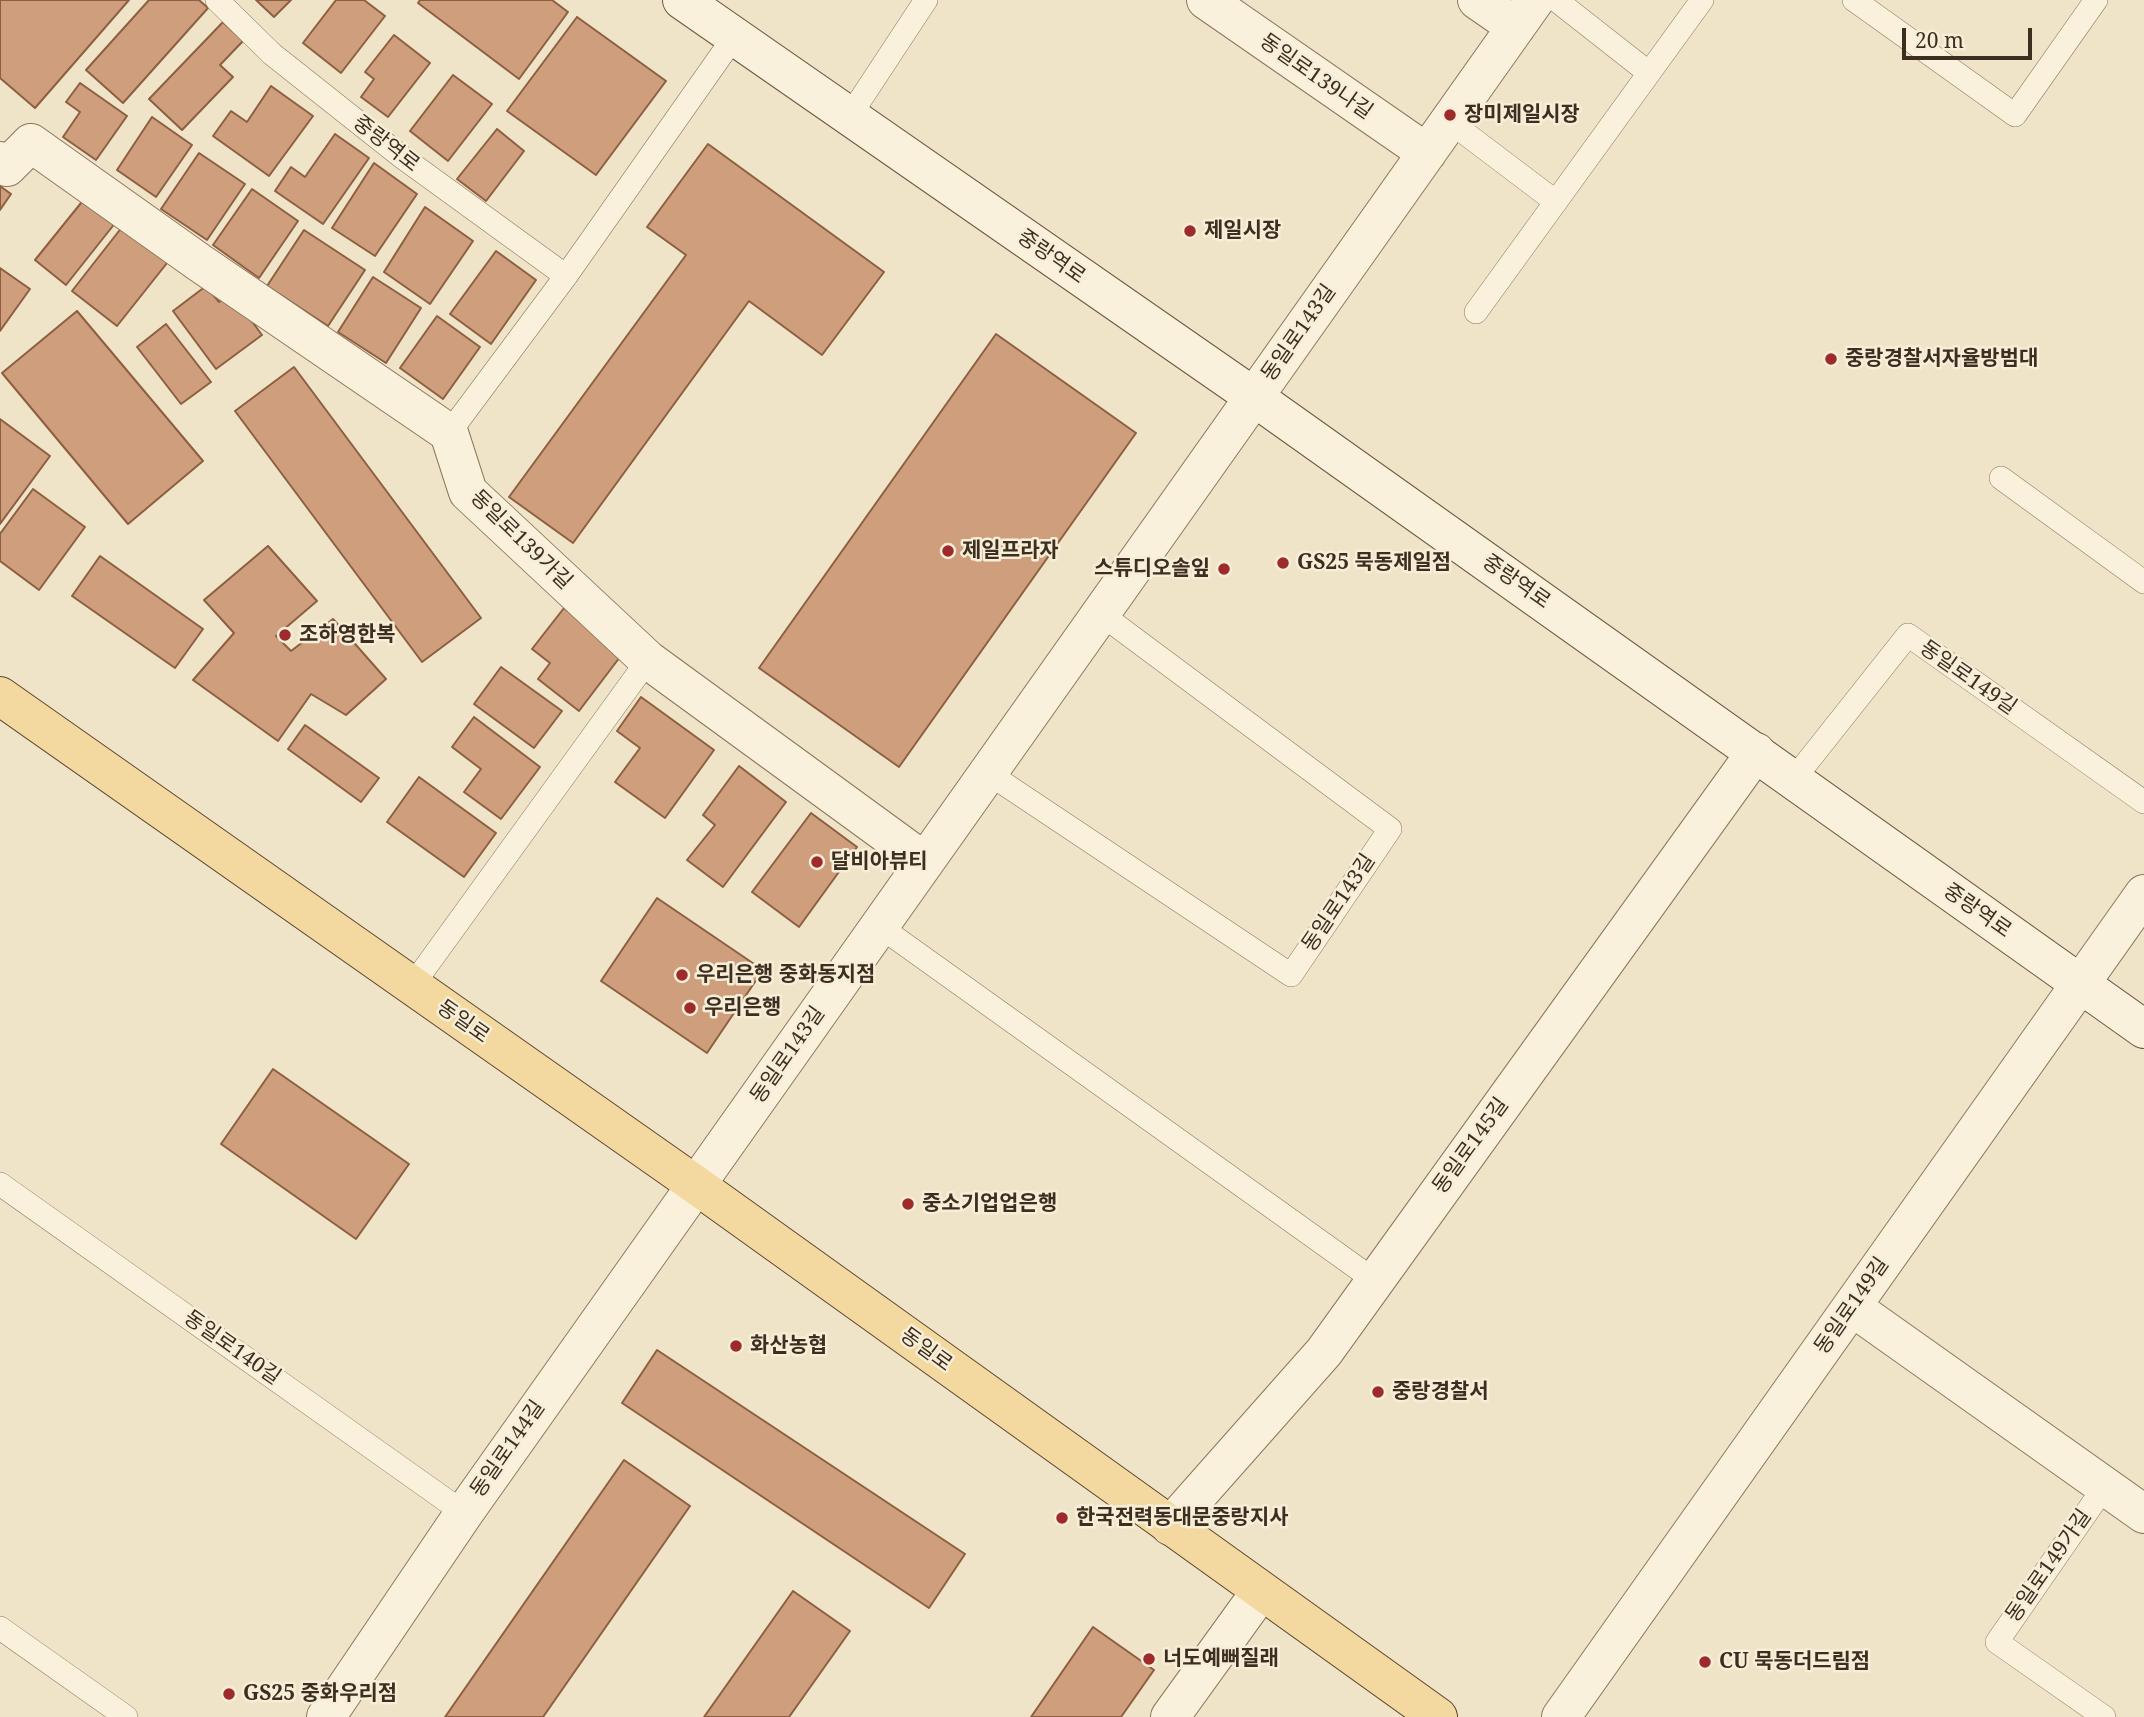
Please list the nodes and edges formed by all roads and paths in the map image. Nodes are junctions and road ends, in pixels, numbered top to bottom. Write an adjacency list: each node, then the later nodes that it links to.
1 (217, 0): 18 (lane, 중랑역로)
2 (682, 0): 11 (street, 중랑역로)
3 (926, 0): 13 (lane)
4 (1206, 0): 15 (street, 동일로139나길)
5 (1477, 0): 10 (street)
6 (1556, 0): 12 (lane)
7 (1702, 0): 12 (lane)
8 (1854, 0): 9 (lane)
9 (2096, 0)
10 (1525, 13): 14 (street, 동일로143길)
11 (734, 37): 13 (street, 중랑역로); 18 (lane)
12 (1650, 73): 17 (lane)
13 (849, 117): 20 (street, 중랑역로)
14 (1449, 121): 15 (street, 동일로143길); 17 (lane)
15 (1427, 153): 20 (street, 동일로143길)
16 (0, 161): 21 (street)
17 (1556, 202): 19 (lane)
18 (566, 276): 21 (lane)
19 (1476, 312)
20 (1254, 397): 24 (street, 동일로143길); 27 (street, 중랑역로)
21 (449, 433): 25 (street, 동일로139가길)
22 (2001, 478): 23 (lane)
23 (2144, 582)
24 (1101, 614): 28 (street, 동일로143길); 28 (lane, 동일로143길)
25 (648, 660): 31 (street, 동일로139가길); 35 (lane)
26 (0, 696): 35 (main road, 동일로)
27 (1756, 752): 29 (street, 중랑역로); 39 (street, 동일로145길)
28 (988, 773): 31 (street, 동일로143길)
29 (1793, 780): 30 (lane, 동일로149길); 34 (street, 중랑역로)
30 (2144, 802)
31 (925, 862): 33 (street, 동일로143길)
32 (2144, 894): 34 (street, 동일로149길)
33 (879, 926): 38 (street, 동일로143길); 39 (lane)
34 (2080, 984): 36 (street, 중랑역로); 40 (street, 동일로149길)
35 (412, 986): 38 (main road, 동일로)
36 (2144, 1029)
37 (0, 1184): 42 (lane, 동일로140길)
38 (696, 1185): 42 (street, 동일로144길); 44 (main road, 동일로)
39 (1374, 1280): 44 (street, 동일로145길)
40 (1852, 1307): 41 (street, 동일로149가길); 51 (street, 동일로149길)
41 (2105, 1486): 43 (street, 동일로149가길); 52 (lane, 동일로149가길)
42 (464, 1513): 49 (street, 동일로144길)
43 (2144, 1514)
44 (1170, 1526): 45 (main road, 동일로)
45 (1261, 1591): 47 (main road, 동일로); 50 (street)
46 (0, 1628): 48 (lane)
47 (1420, 1711)
48 (126, 1717)
49 (326, 1717)
50 (1170, 1717)
51 (1561, 1717)
52 (2104, 1717)

